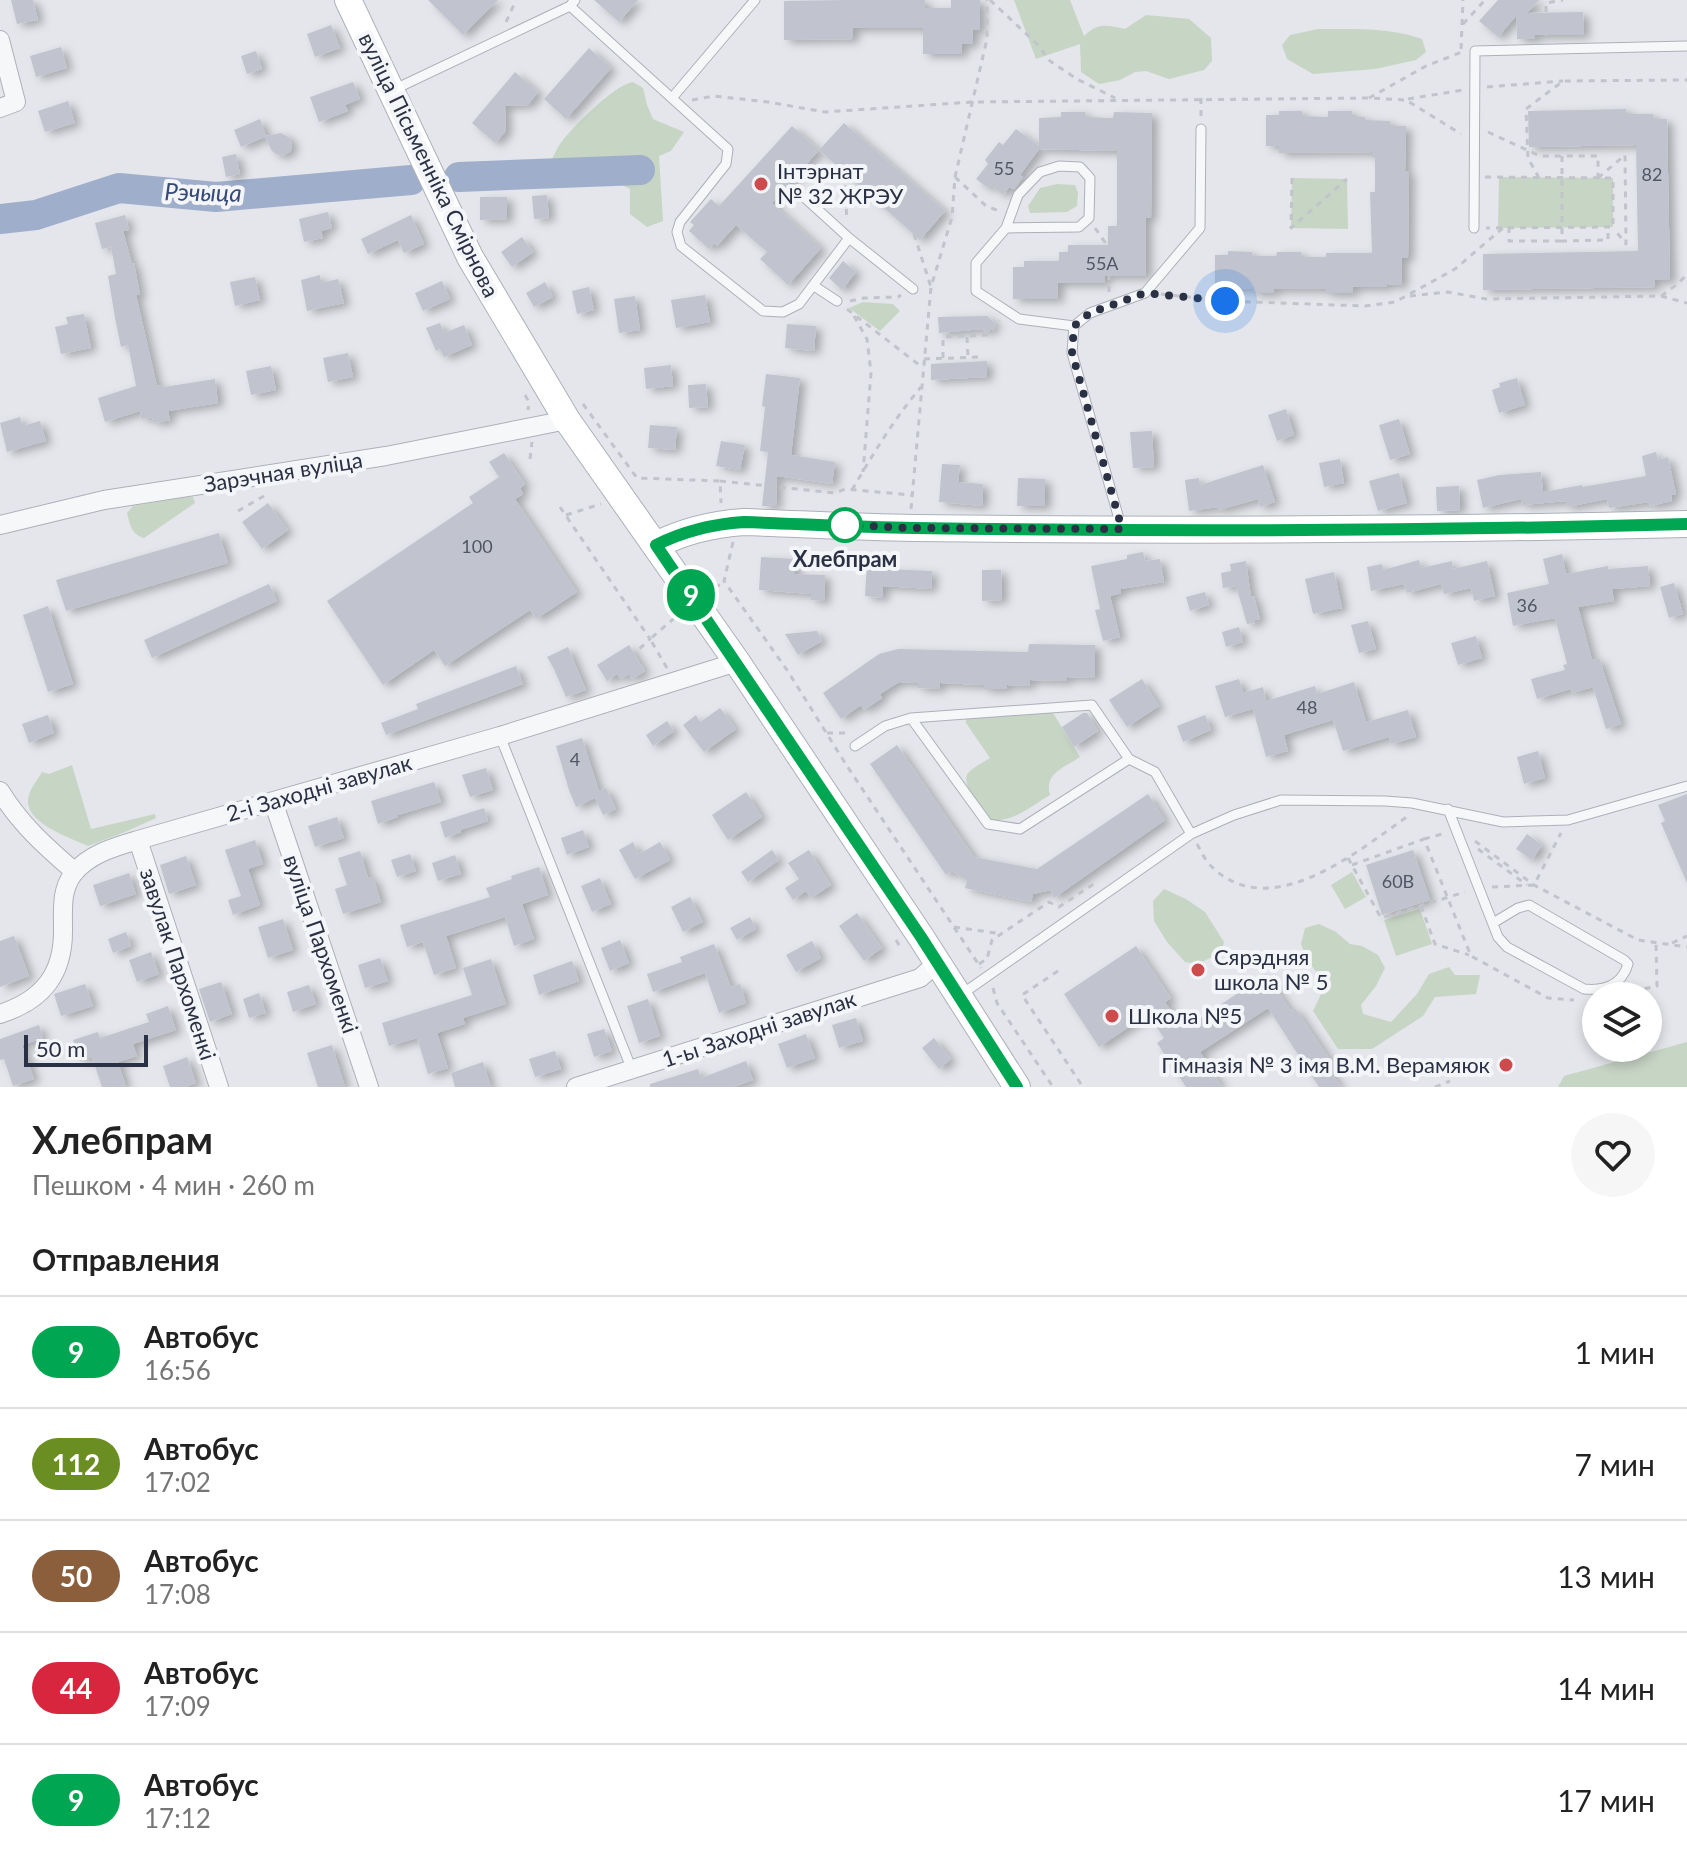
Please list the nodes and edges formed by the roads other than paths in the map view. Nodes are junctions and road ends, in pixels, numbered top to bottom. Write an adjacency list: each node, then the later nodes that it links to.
1 (348, 0): 6 (main road, вуліца Пісьменніка Смірнова)
2 (755, 0): 7 (lane)
3 (572, 3): 6 (lane); 7 (lane)
4 (0, 40): 8 (street)
5 (1687, 46): 12 (lane)
6 (390, 92): 18 (main road, вуліца Пісьменніка Смірнова)
7 (674, 100): 14 (lane)
8 (0, 108)
9 (1201, 129): 17 (lane)
10 (805, 198): 13 (lane)
11 (1006, 228): 11 (lane); 17 (lane)
12 (1474, 228)
13 (849, 238): 14 (lane); 15 (lane)
14 (814, 286): 16 (lane)
15 (913, 289)
16 (837, 301)
17 (1074, 326): 21 (lane)
18 (574, 411): 20 (street, Зарэчная вуліца); 22 (main road, вуліца Пісьменніка Смірнова)
19 (1687, 524): 21 (main road)
20 (0, 525)
21 (1122, 529): 22 (main road)
22 (656, 545): 23 (main road, вуліца Пісьменніка Смірнова)
23 (737, 662): 25 (street, 2-і Заходні завулак); 36 (main road, вуліца Пісьменніка Смірнова)
24 (911, 718): 26 (lane); 27 (lane); 27 (lane)
25 (500, 736): 30 (street, 2-і Заходні завулак); 39 (lane)
26 (855, 746)
27 (1129, 759): 32 (lane)
28 (1687, 786): 31 (lane)
29 (0, 791): 34 (street)
30 (273, 801): 33 (street, 2-і Заходні завулак); 41 (street, вуліца Пархоменкі)
31 (1448, 809): 32 (lane); 35 (lane)
32 (1191, 834): 37 (lane)
33 (138, 840): 34 (street, 2-і Заходні завулак); 40 (street, завулак Пархоменкі)
34 (75, 872): 38 (street)
35 (1493, 923): 35 (lane)
36 (937, 963): 37 (main road, вуліца Пісьменніка Смірнова); 39 (street, 1-ы Заходні завулак)
37 (959, 996): 43 (main road, вуліца Пісьменніка Смірнова)
38 (0, 1014)
39 (632, 1070): 42 (street, 1-ы Заходні завулак)
40 (219, 1087)
41 (369, 1087)
42 (576, 1087)
43 (1017, 1087)

